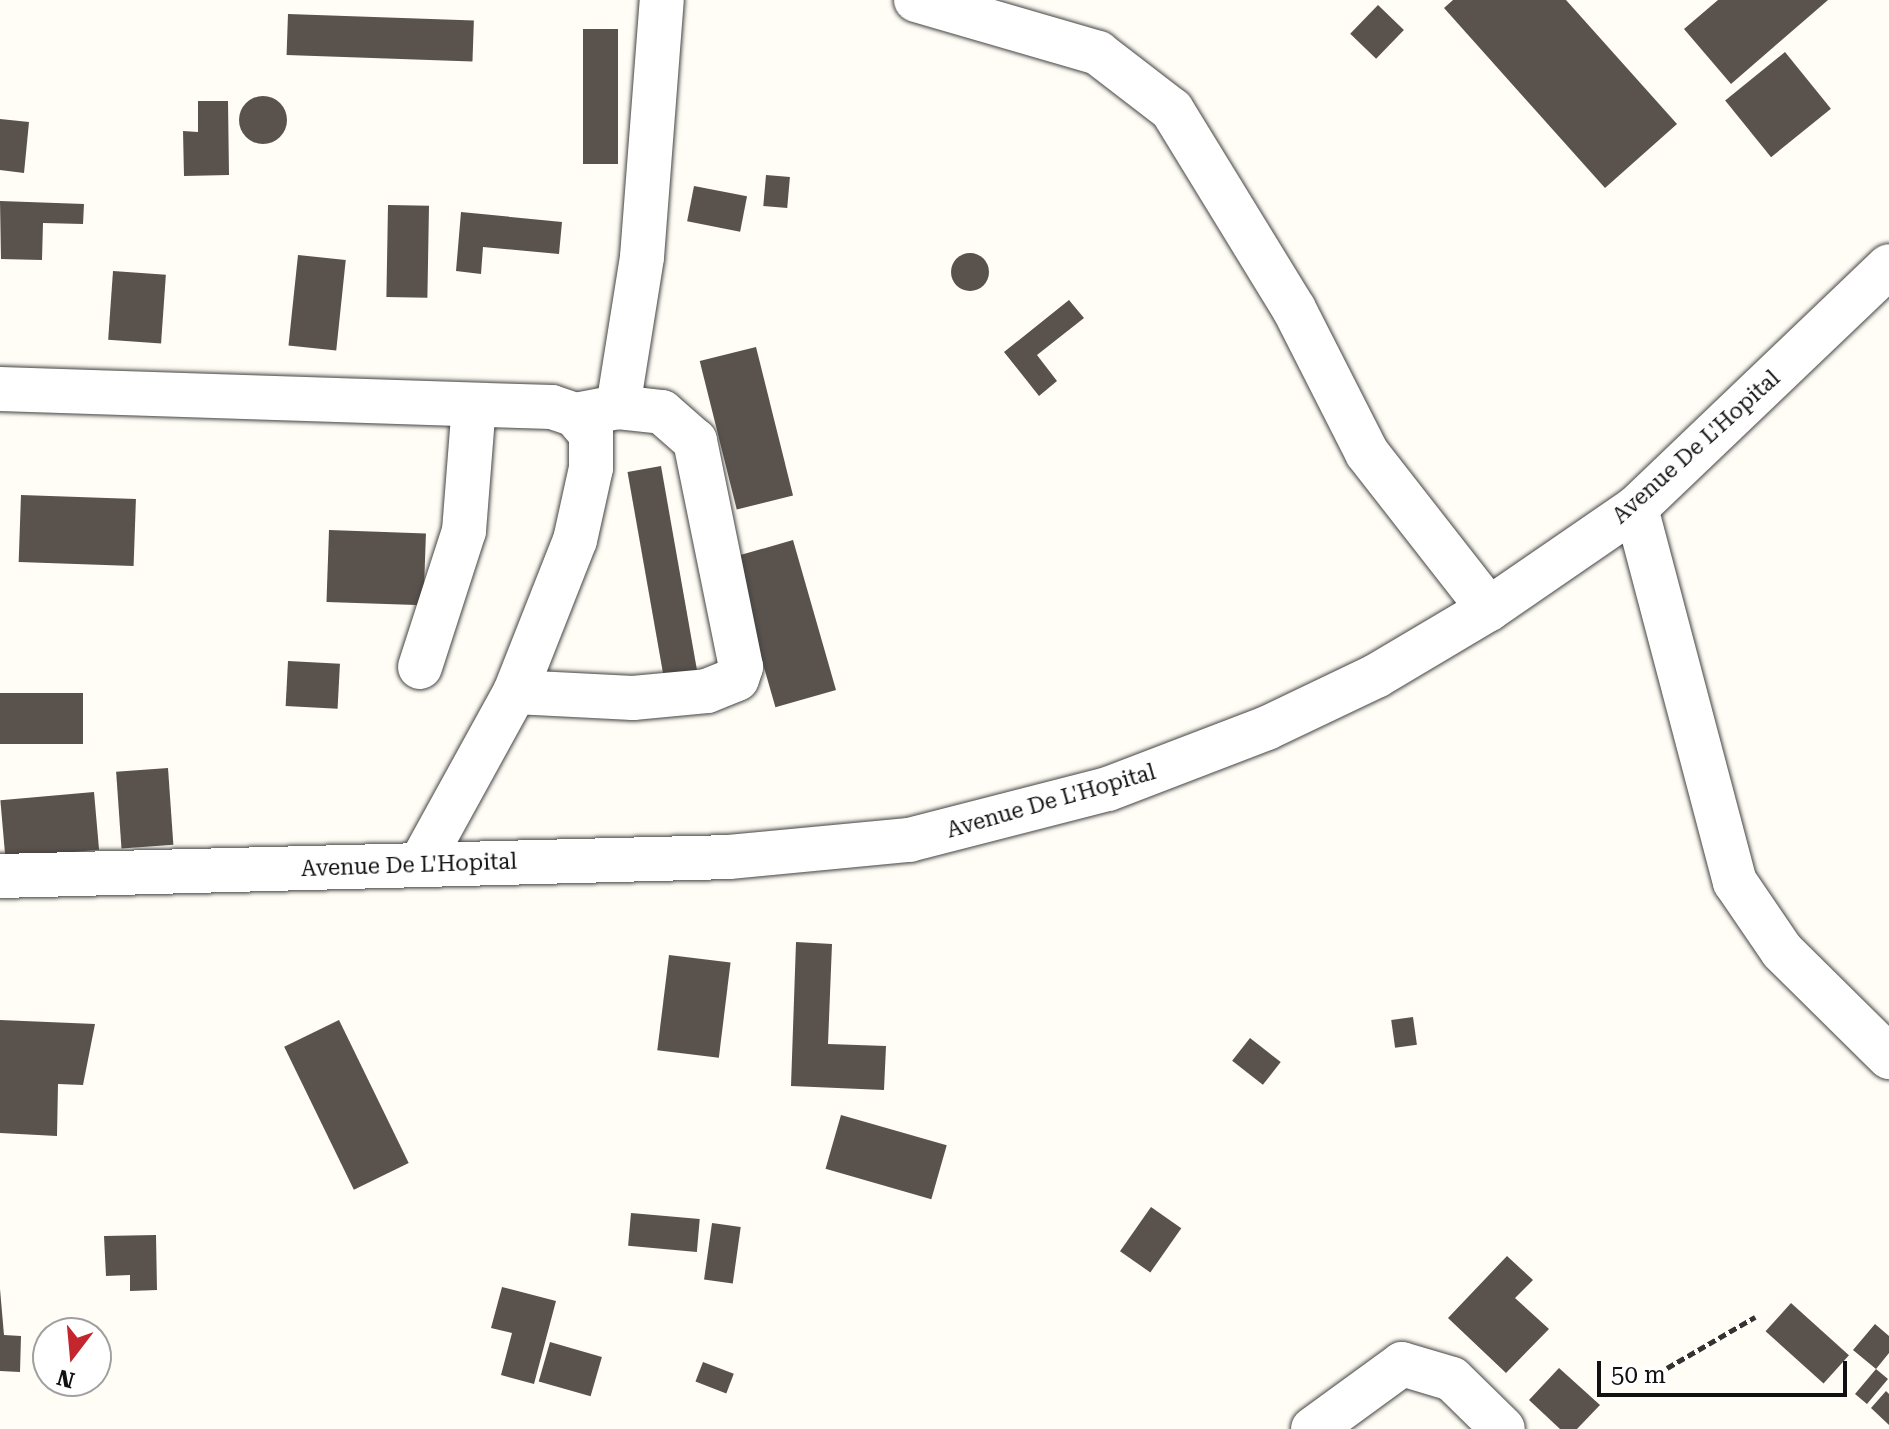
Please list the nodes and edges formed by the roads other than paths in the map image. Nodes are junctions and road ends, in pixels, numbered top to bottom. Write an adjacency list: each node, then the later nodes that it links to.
1 (662, 0): 6 (street)
2 (916, 0): 9 (street)
3 (1889, 266): 8 (street, Avenue De L'Hopital)
4 (0, 389): 5 (street)
5 (474, 405): 7 (street); 10 (street)
6 (618, 407): 7 (street); 11 (street)
7 (575, 415): 11 (street)
8 (1636, 508): 9 (street, Avenue De L'Hopital); 14 (street)
9 (1489, 609): 12 (street, Avenue De L'Hopital)
10 (420, 667)
11 (515, 692): 12 (street)
12 (421, 863): 13 (street, Avenue De L'Hopital)
13 (0, 876)
14 (1889, 1057)
15 (1313, 1429): 16 (street)
16 (1503, 1429)

